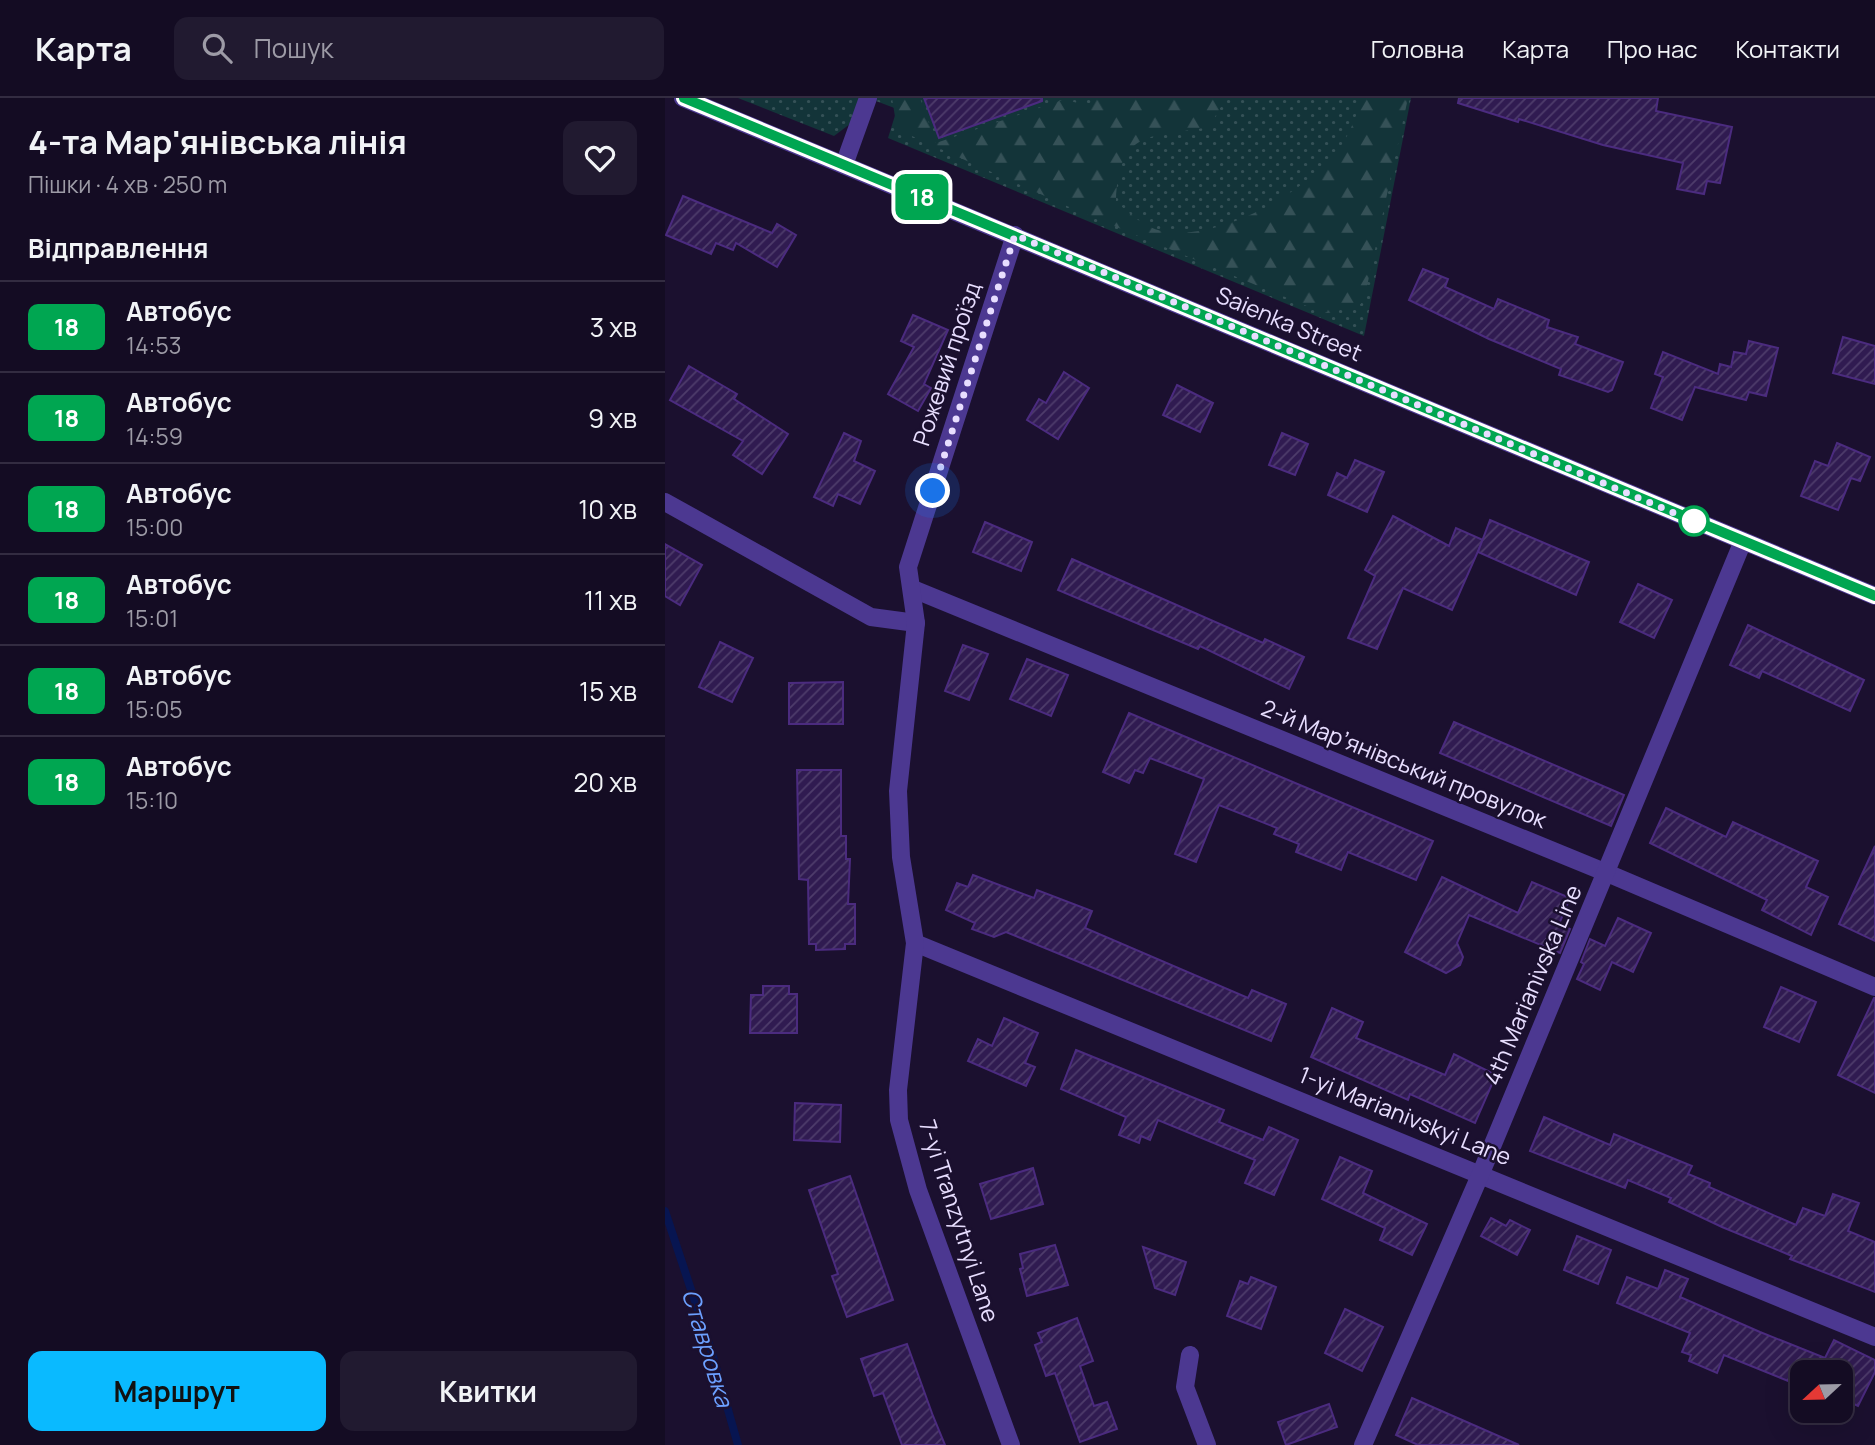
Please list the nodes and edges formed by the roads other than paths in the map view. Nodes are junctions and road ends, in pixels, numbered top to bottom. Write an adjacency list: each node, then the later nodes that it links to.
1 (868, 98): 3 (street)
2 (691, 99): 3 (street, Saienka Street)
3 (844, 165): 4 (street, Saienka Street)
4 (1015, 235): 6 (street, Saienka Street); 7 (street, Рожевий проїзд)
5 (665, 502): 9 (street)
6 (1743, 541): 8 (street, Saienka Street); 10 (street, 4th Marianivska Line)
7 (913, 589): 9 (street, 7-yi Tranzytnyi Lane); 10 (street, 2-й Марʼянівський провулок)
8 (1875, 596)
9 (916, 623): 11 (street, 7-yi Tranzytnyi Lane)
10 (1607, 873): 12 (street, 2-й Марʼянівський провулок); 13 (street, 4th Marianivska Line)
11 (915, 943): 13 (street, 1-yi Marianivskyi Lane); 16 (street, 7-yi Tranzytnyi Lane)
12 (1875, 987)
13 (1481, 1173): 14 (street, 1-yi Marianivskyi Lane); 18 (street, 4th Marianivska Line)
14 (1875, 1337)
15 (1190, 1354): 17 (street)
16 (1011, 1445)
17 (1206, 1445)
18 (1363, 1445)

